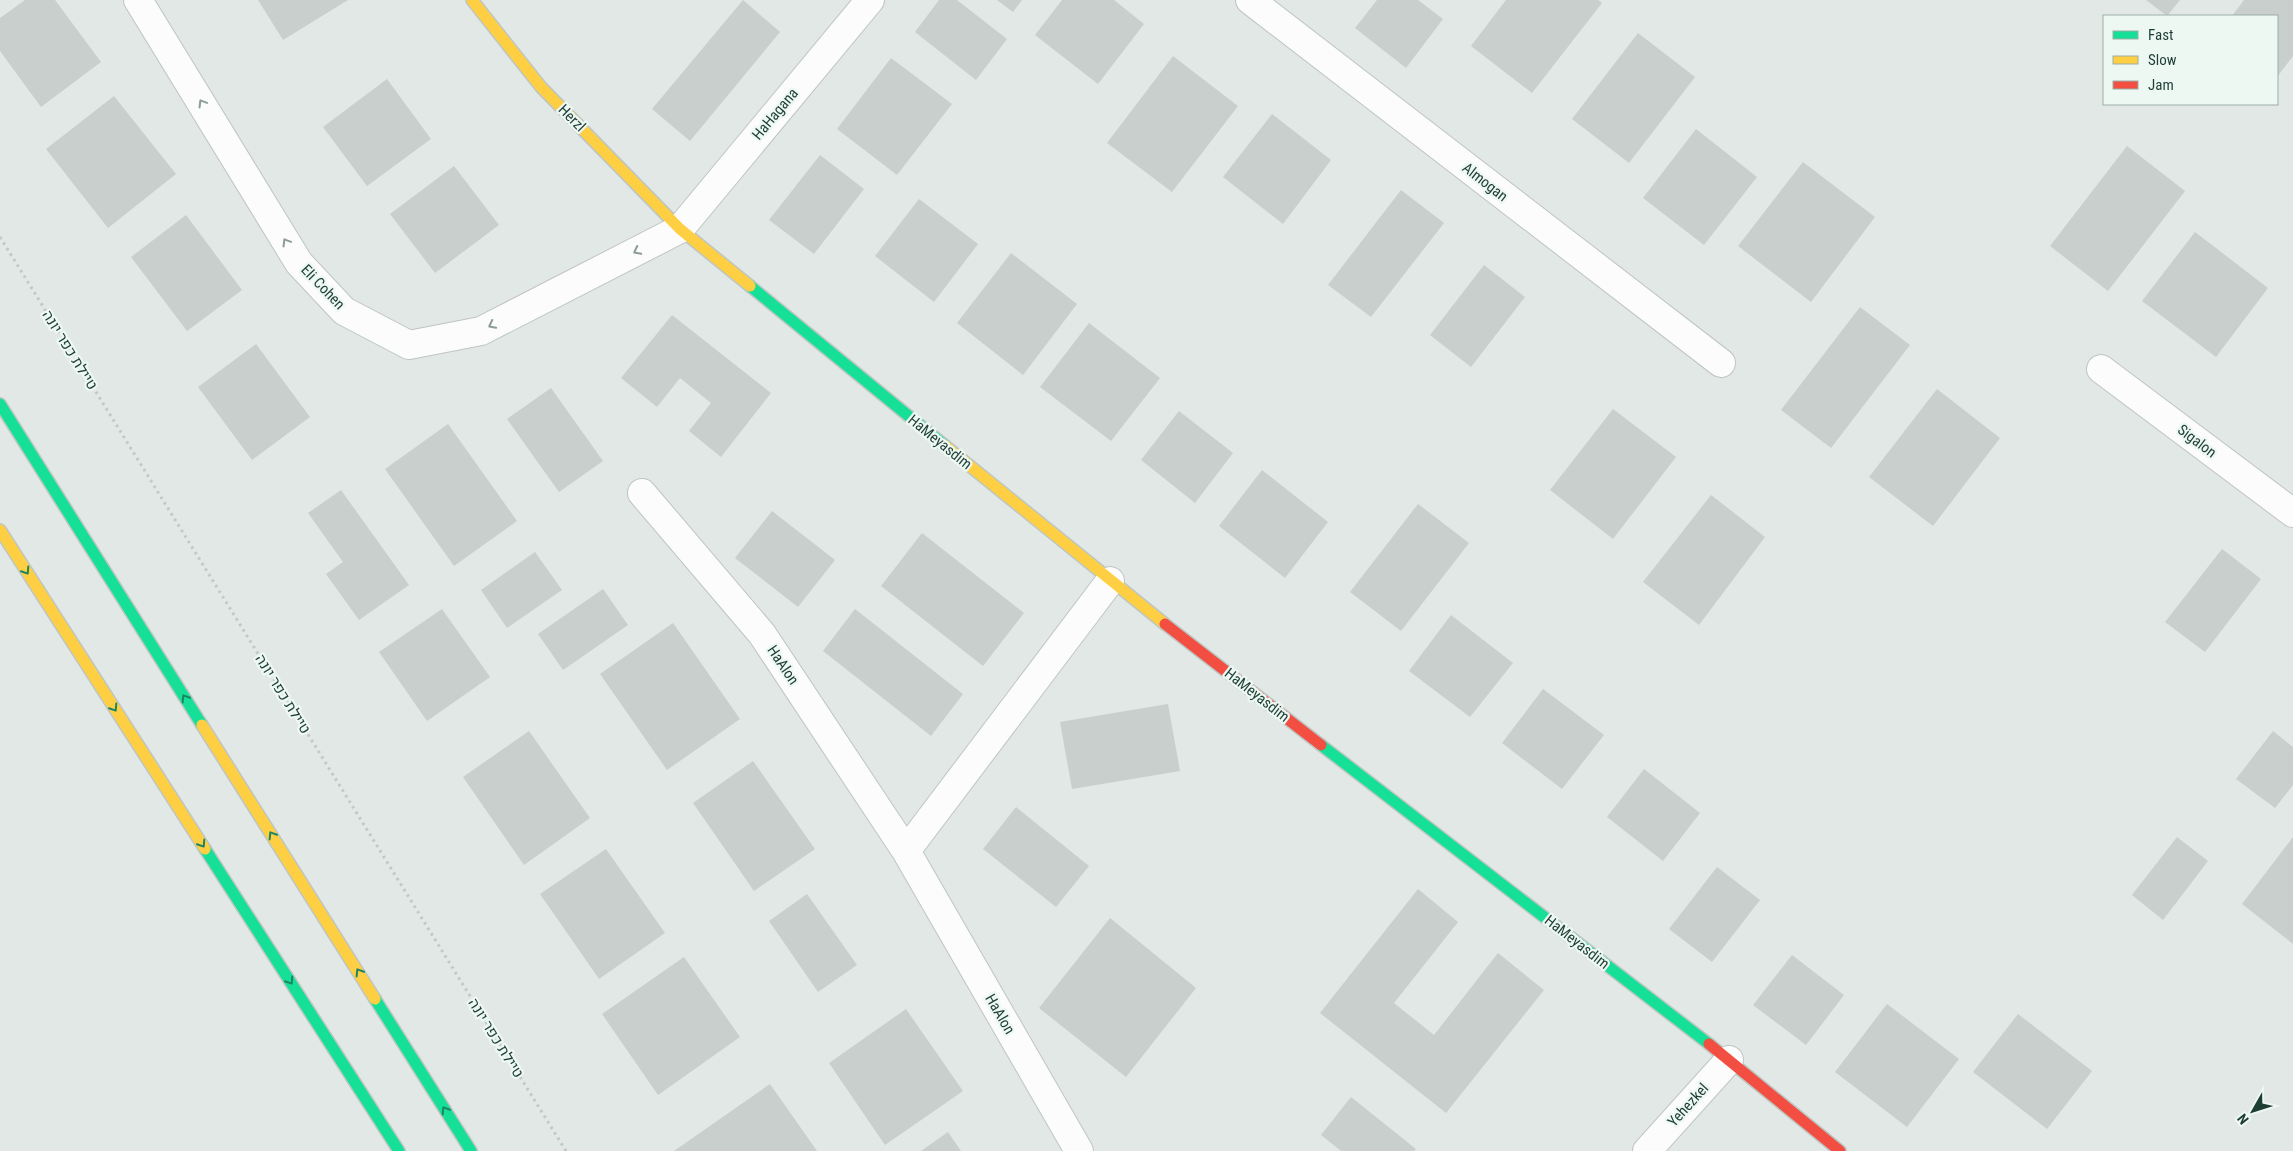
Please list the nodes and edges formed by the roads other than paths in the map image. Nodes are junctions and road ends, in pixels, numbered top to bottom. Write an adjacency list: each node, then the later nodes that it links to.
1 (138, 0): 5 (street, Eli Cohen, one-way to 1)
2 (472, 0): 5 (main road, Herzl)
3 (870, 0): 5 (street, HaHagana)
4 (1250, 0): 6 (street, Almogan)
5 (680, 229): 12 (main road, HaMeyasdim)
6 (1721, 363)
7 (2101, 369): 10 (street, Sigalon)
8 (0, 404): 16 (main road, one-way to 8)
9 (642, 493): 13 (street, HaAlon)
10 (2293, 513)
11 (0, 530): 15 (main road, one-way to 15)
12 (1110, 581): 13 (street); 14 (main road, HaMeyasdim)
13 (906, 852): 17 (street, HaAlon)
14 (1729, 1060): 18 (street, Yehezkel); 19 (main road, HaMeyasdim)
15 (398, 1151)
16 (471, 1151)
17 (1079, 1151)
18 (1646, 1151)
19 (1840, 1151)

